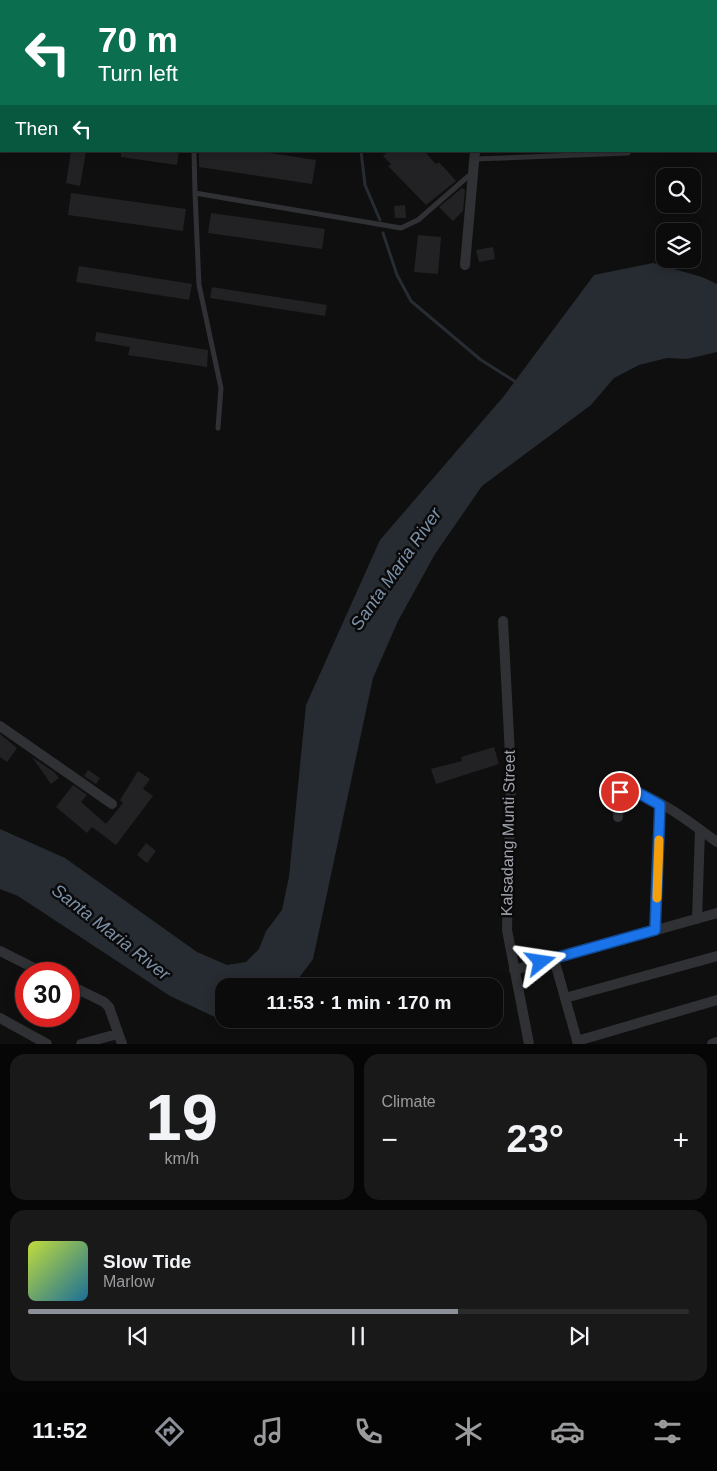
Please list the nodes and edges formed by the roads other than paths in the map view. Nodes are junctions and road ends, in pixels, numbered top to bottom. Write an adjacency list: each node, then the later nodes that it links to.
1 (194, 152): 5 (lane)
2 (628, 153): 3 (lane)
3 (475, 155): 4 (street)
4 (474, 171): 5 (lane); 6 (street)
5 (195, 193): 7 (lane)
6 (465, 265)
7 (218, 428)
8 (503, 621): 22 (street, Kalsadang Munti Street)
9 (0, 726): 10 (street)
10 (112, 804)
11 (660, 805): 12 (street); 13 (street); 17 (street)
12 (618, 817)
13 (700, 830): 14 (street); 16 (street)
14 (717, 842)
15 (717, 913): 16 (street)
16 (696, 919): 17 (street)
17 (655, 930): 20 (street)
18 (0, 952): 21 (street)
19 (717, 956): 24 (street)
20 (554, 959): 22 (street); 24 (street)
21 (21, 962)
22 (514, 970): 32 (street, Kalsadang Munti Street)
23 (80, 990): 27 (street)
24 (565, 998): 28 (street)
25 (717, 1000): 28 (street)
26 (0, 1018): 30 (street)
27 (119, 1039): 31 (street)
28 (578, 1042)
29 (717, 1042): 33 (street)
30 (47, 1044)
31 (81, 1044)
32 (529, 1044)
33 (712, 1044)

